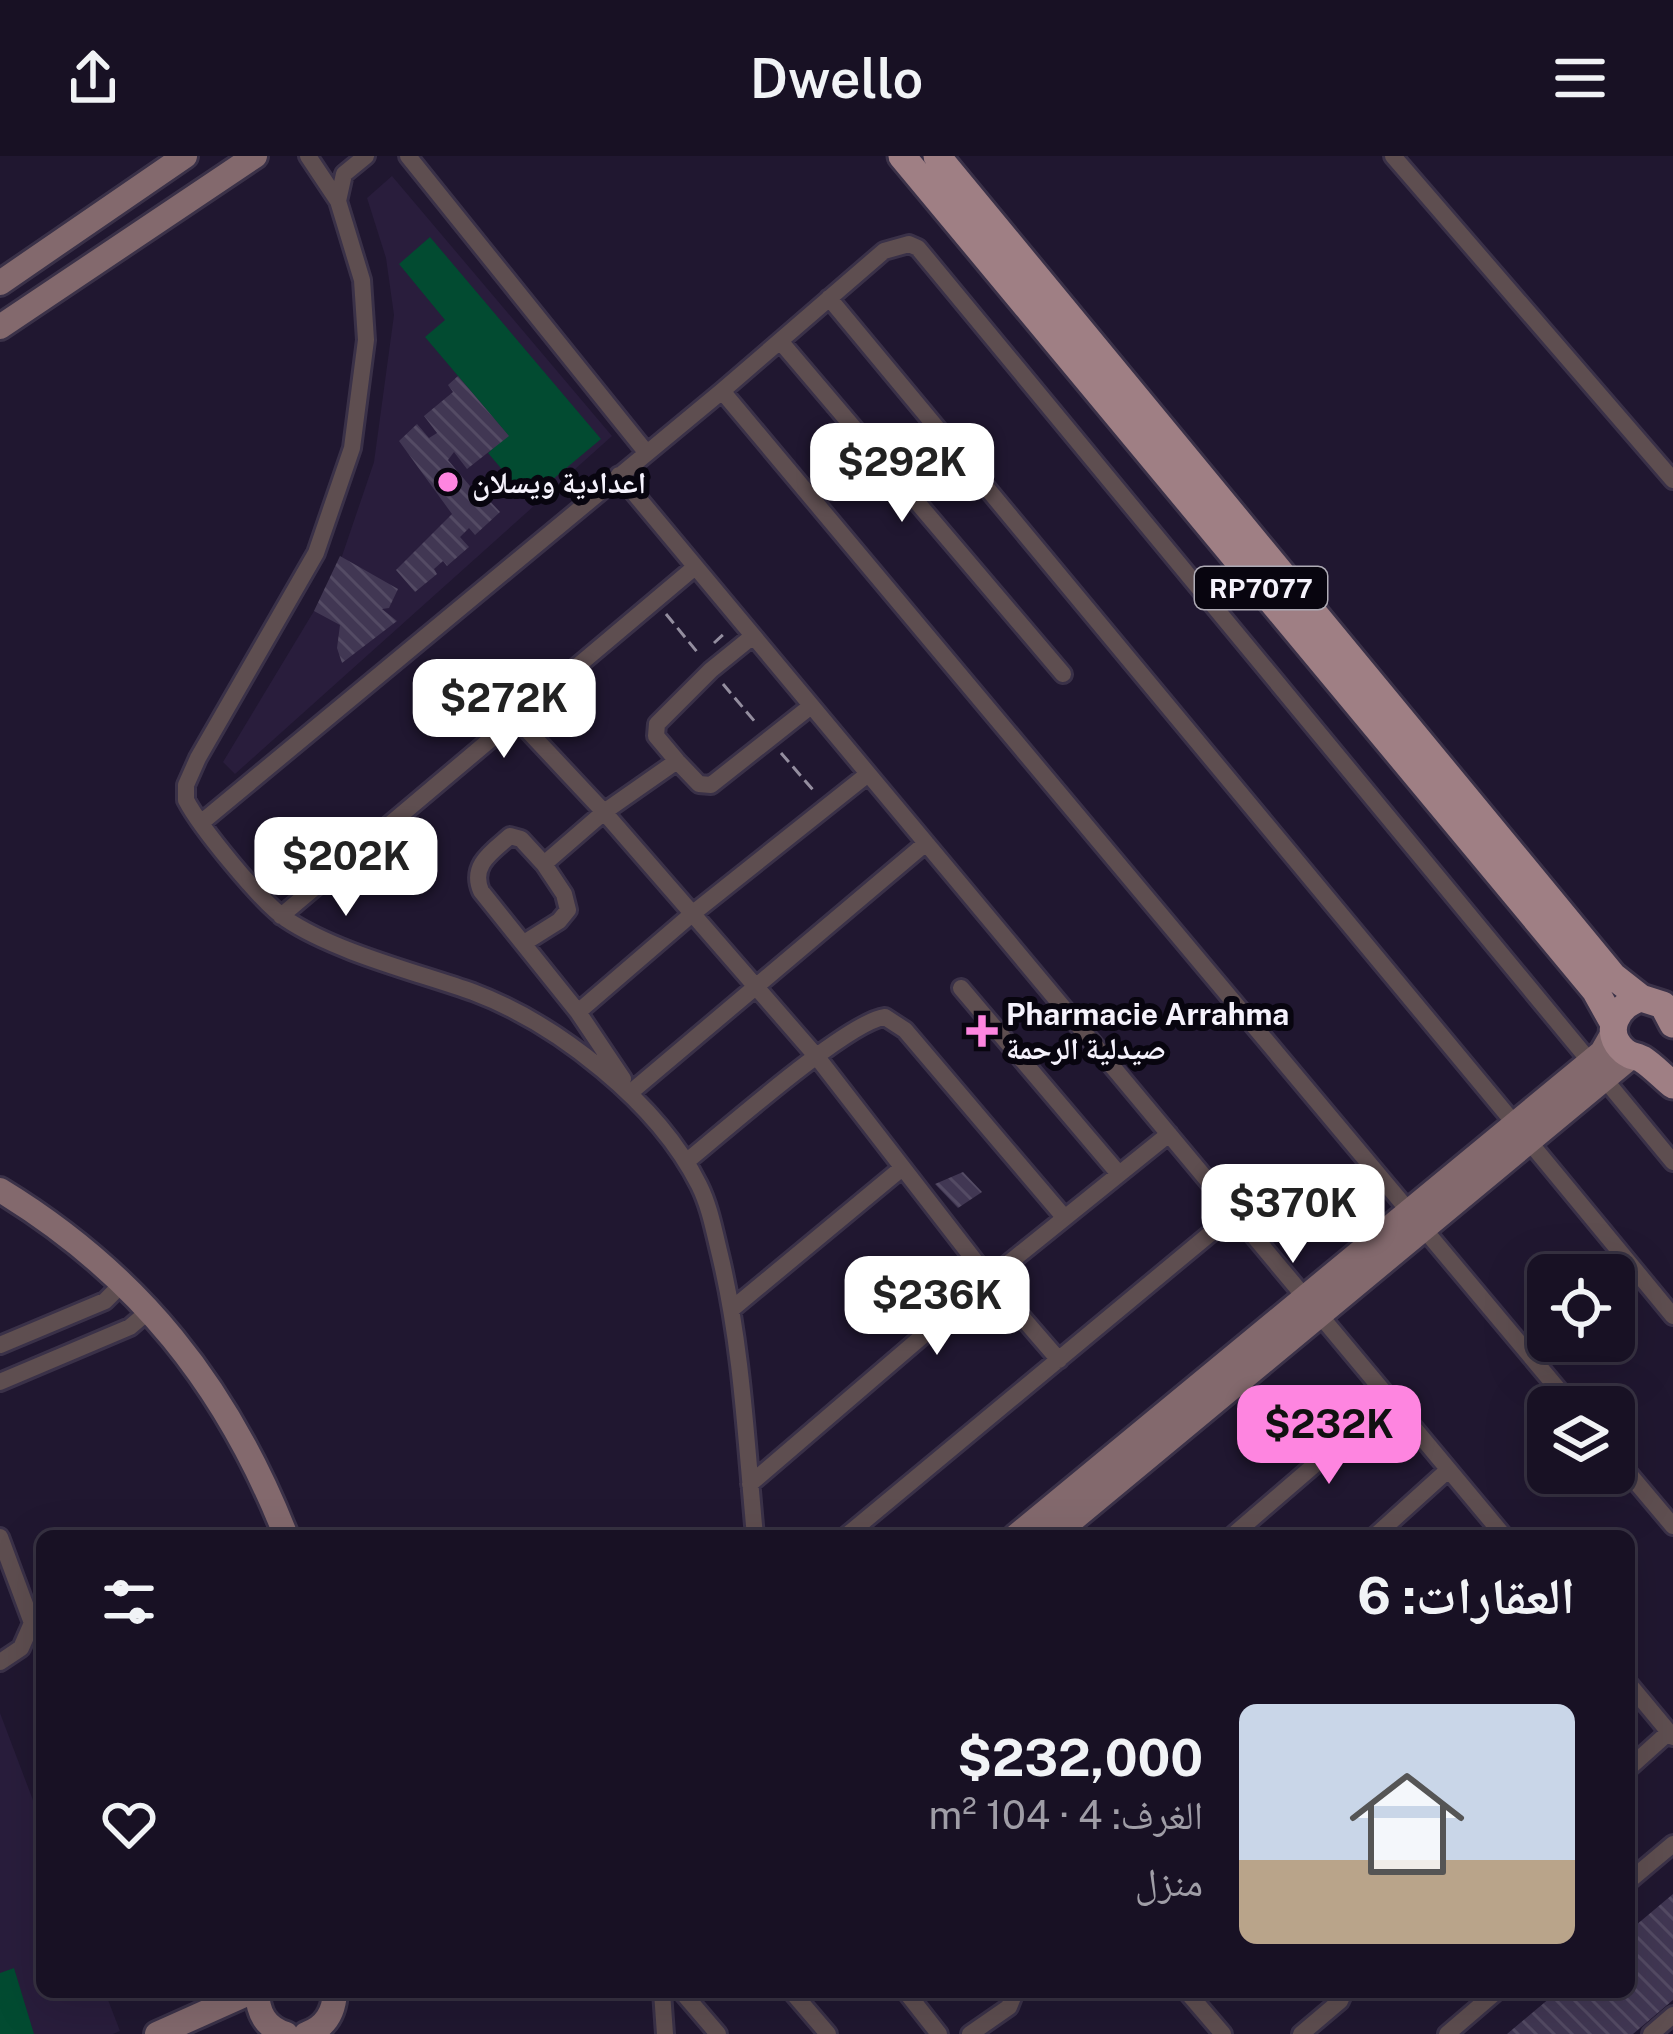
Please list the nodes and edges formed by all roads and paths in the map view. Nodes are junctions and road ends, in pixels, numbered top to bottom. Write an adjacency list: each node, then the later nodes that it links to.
1 (185, 156): 11 (street)
2 (255, 156): 13 (street)
3 (308, 156): 10 (street)
4 (365, 156): 9 (street)
5 (408, 156): 16 (street)
6 (902, 156): 42 (main road, RP7077)
7 (937, 156): 39 (main road, RP7077)
8 (1393, 156): 18 (street)
9 (345, 165): 10 (street)
10 (338, 201): 31 (street)
11 (0, 283)
12 (829, 298): 14 (street); 46 (street); 49 (street)
13 (0, 327)
14 (780, 341): 15 (street); 23 (street)
15 (722, 391): 16 (street); 58 (street)
16 (646, 452): 17 (street)
17 (619, 475): 19 (street); 31 (street)
18 (1673, 480)
19 (695, 567): 20 (street); 21 (street)
20 (655, 600): 22 (path); 25 (street)
21 (753, 636): 22 (street); 24 (street)
22 (711, 670): 26 (path); 27 (street)
23 (1064, 674)
24 (811, 706): 26 (street); 28 (street)
25 (515, 717): 30 (street); 35 (street)
26 (770, 740): 27 (street); 29 (path)
27 (677, 761): 30 (street)
28 (868, 774): 29 (street); 32 (street)
29 (826, 807): 34 (street)
30 (604, 812): 33 (street); 34 (street)
31 (202, 822): 35 (street)
32 (926, 842): 37 (street); 50 (street)
33 (544, 864): 36 (street); 36 (street)
34 (692, 914): 37 (street); 40 (street)
35 (281, 916): 48 (street)
36 (524, 943): 40 (street)
37 (754, 983): 44 (street); 48 (street)
38 (961, 988): 54 (street)
39 (1641, 998): 41 (main road, RP7077); 42 (main road)
40 (578, 1012): 48 (street)
41 (1673, 1024)
42 (1614, 1028): 45 (main road, RP7077); 46 (street)
43 (1673, 1034): 45 (main road)
44 (817, 1057): 51 (street); 53 (street); 57 (street)
45 (1636, 1057): 46 (street); 47 (main road, RP7077)
46 (1597, 1070): 49 (street); 52 (street)
47 (1673, 1084)
48 (633, 1096): 51 (street)
49 (1520, 1131): 58 (street); 64 (street)
50 (1169, 1134): 54 (street); 56 (street)
51 (686, 1162): 62 (street)
52 (1673, 1162)
53 (902, 1168): 59 (street); 62 (street)
54 (1119, 1174): 57 (street)
55 (0, 1190): 60 (street)
56 (1235, 1213): 61 (street); 66 (street)
57 (1064, 1217): 59 (street)
58 (1415, 1218): 61 (street); 68 (street)
59 (989, 1279): 66 (street); 72 (street)
60 (124, 1283): 63 (street); 65 (street)
61 (1312, 1303): 69 (street); 77 (street); 78 (street)
62 (733, 1309): 72 (street)
63 (150, 1310): 67 (street); 74 (street)
64 (1673, 1316)
65 (0, 1345)
66 (1059, 1360): 76 (street)
67 (0, 1382)
68 (1555, 1386)
69 (1391, 1399): 70 (street); 79 (street)
70 (1448, 1470): 80 (street); 81 (street)
71 (1635, 1481): 73 (street)
72 (750, 1484): 75 (street)
73 (1673, 1526)
74 (284, 1530)
75 (754, 1530)
76 (853, 1530)
77 (1024, 1530)
78 (1060, 1530)
79 (1239, 1530)
80 (1382, 1530)
81 (1499, 1530)
82 (0, 1537): 83 (street)
83 (0, 1662)
84 (1635, 1691): 85 (street)
85 (1671, 1734): 86 (street)
86 (1635, 1763)
87 (1673, 1844): 88 (street)
88 (1635, 1876)
89 (240, 1998): 102 (street)
90 (255, 1998): 101 (street)
91 (335, 1998): 103 (street)
92 (665, 1998): 104 (street)
93 (692, 1998): 105 (street)
94 (797, 1998): 106 (street)
95 (911, 1998): 107 (street)
96 (1013, 1998): 108 (street)
97 (1192, 1998): 109 (street)
98 (1342, 1998): 110 (street)
99 (1473, 1999): 111 (street)
100 (1673, 2014): 112 (street)
101 (270, 2031)
102 (157, 2034)
103 (306, 2034)
104 (665, 2034)
105 (718, 2034)
106 (828, 2034)
107 (939, 2034)
108 (970, 2034)
109 (1223, 2034)
110 (1301, 2034)
111 (1447, 2034)
112 (1651, 2034)

